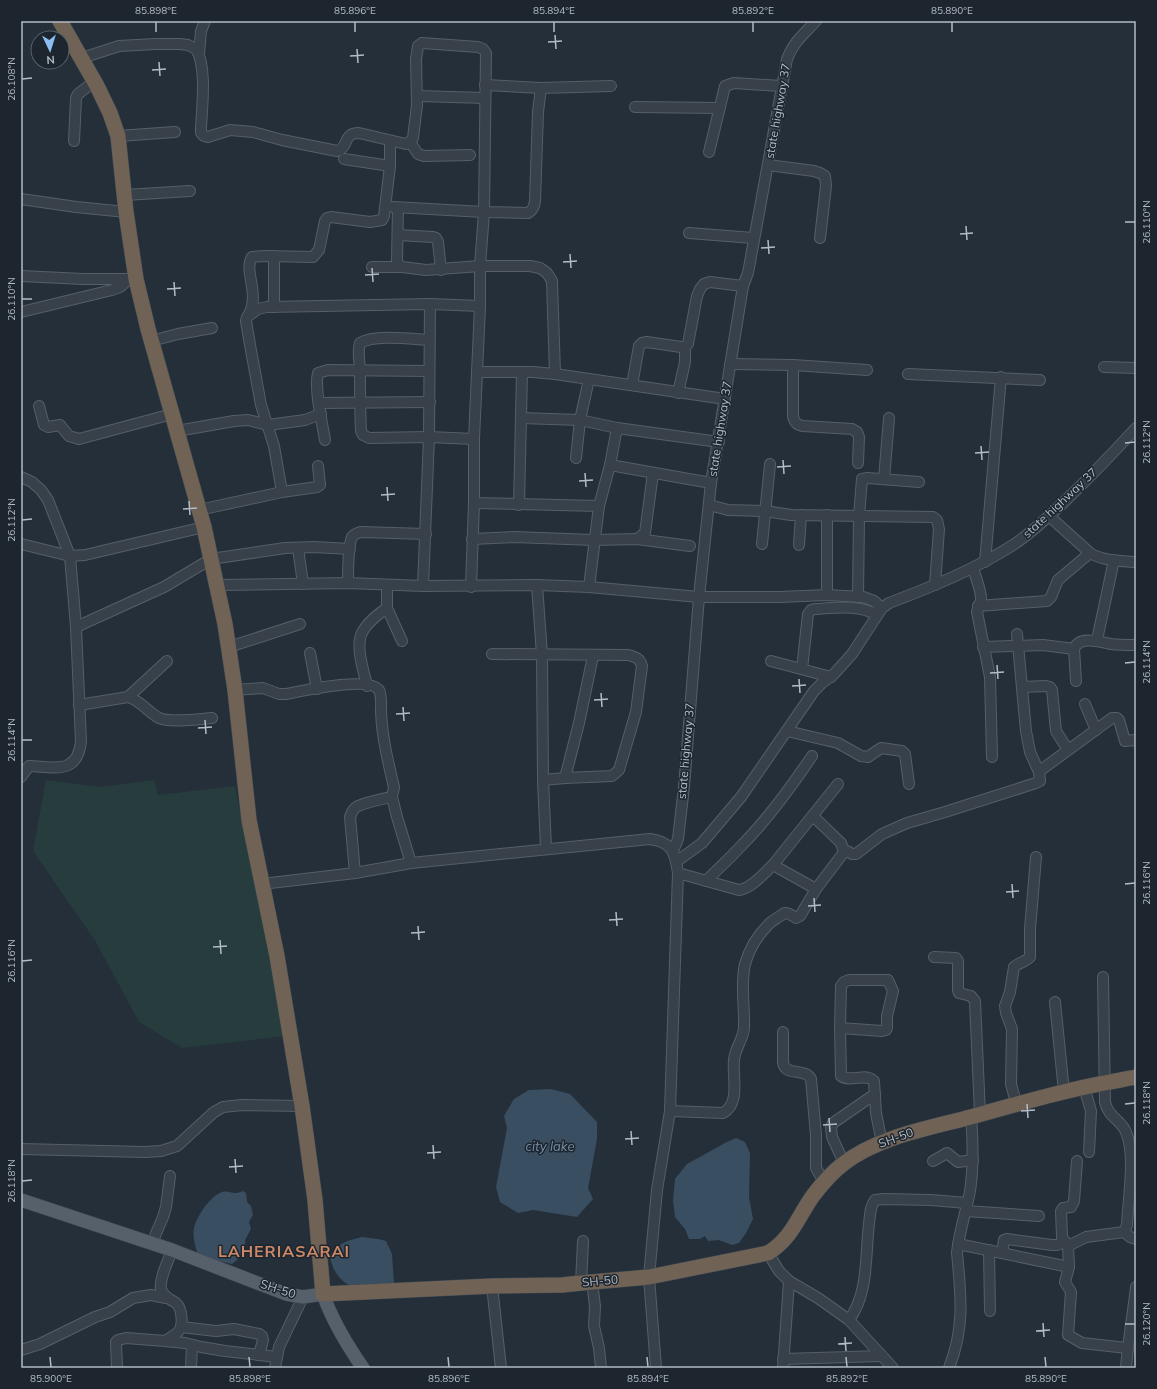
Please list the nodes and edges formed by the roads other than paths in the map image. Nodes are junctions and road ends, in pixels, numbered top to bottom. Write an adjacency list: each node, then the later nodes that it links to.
1 (60, 21): 5 (highway)
2 (206, 21): 4 (street)
3 (816, 21): 9 (street, state highway 37)
4 (199, 54): 5 (street); 17 (street)
5 (82, 58): 6 (highway)
6 (95, 81): 16 (highway); 18 (street)
7 (485, 84): 10 (street); 11 (street); 12 (street)
8 (611, 86): 10 (street)
9 (781, 86): 14 (street); 23 (street, state highway 37)
10 (541, 88): 31 (street)
11 (416, 96): 12 (street); 19 (street)
12 (485, 98): 31 (street)
13 (635, 107): 14 (street)
14 (720, 108): 20 (street)
15 (175, 132): 16 (street)
16 (118, 136): 26 (highway)
17 (390, 140): 19 (street); 24 (street)
18 (74, 141)
19 (410, 142): 21 (street)
20 (709, 152)
21 (470, 155)
22 (344, 159): 24 (street)
23 (768, 165): 34 (street, state highway 37); 35 (street)
24 (390, 166): 28 (street)
25 (190, 191): 26 (street)
26 (125, 195): 30 (highway)
27 (21, 199): 30 (street)
28 (385, 206): 29 (street); 36 (street)
29 (398, 208): 31 (street); 33 (street)
30 (126, 212): 42 (highway)
31 (484, 212): 37 (street)
32 (689, 233): 34 (street)
33 (398, 235): 39 (street); 40 (street)
34 (753, 238): 43 (street, state highway 37)
35 (820, 238)
36 (274, 256): 46 (street); 48 (street)
37 (480, 266): 40 (street); 45 (street); 62 (street)
38 (372, 267): 39 (street)
39 (402, 267): 40 (street)
40 (441, 270)
41 (21, 276): 42 (street)
42 (132, 279): 47 (street); 51 (highway)
43 (743, 286): 52 (street); 53 (street, state highway 37)
44 (430, 304): 45 (street); 46 (street); 50 (street)
45 (480, 306): 60 (street)
46 (274, 307): 48 (street)
47 (21, 312)
48 (247, 317): 79 (street)
49 (212, 328): 51 (street)
50 (429, 340): 57 (street); 58 (street)
51 (151, 341): 74 (highway)
52 (685, 347): 67 (street); 68 (street)
53 (730, 364): 54 (street); 69 (street, state highway 37)
54 (793, 365): 59 (street); 88 (street)
55 (1104, 367): 56 (street)
56 (1136, 368)
57 (360, 370): 58 (street); 70 (street); 72 (street)
58 (429, 370): 71 (street)
59 (867, 370)
60 (477, 372): 61 (street); 84 (street)
61 (522, 372): 62 (street); 76 (street)
62 (555, 374): 65 (street)
63 (908, 374): 64 (street)
64 (1001, 377): 66 (street); 123 (street)
65 (589, 380): 67 (street); 78 (street)
66 (1040, 380)
67 (632, 385): 68 (street)
68 (678, 392): 69 (street)
69 (724, 399): 86 (street, state highway 37)
70 (359, 402): 71 (street); 72 (street); 83 (street)
71 (430, 402): 83 (street)
72 (319, 403): 75 (street)
73 (39, 406): 74 (street)
74 (172, 414): 82 (highway)
75 (321, 414): 79 (street); 85 (street)
76 (521, 418): 78 (street); 99 (street)
77 (889, 418): 94 (street)
78 (580, 420): 80 (street); 87 (street)
79 (268, 425): 82 (street); 97 (street)
80 (617, 428): 86 (street); 91 (street)
81 (1136, 428): 107 (street, state highway 37)
82 (177, 431): 102 (highway)
83 (429, 437): 84 (street); 109 (street)
84 (474, 439): 98 (street)
85 (325, 440)
86 (719, 442): 96 (street, state highway 37)
87 (576, 458)
88 (858, 463)
89 (770, 464): 103 (street)
90 (318, 466): 97 (street)
91 (610, 466): 92 (street); 101 (street)
92 (653, 473): 96 (street); 111 (street)
93 (21, 476): 120 (street)
94 (884, 479): 95 (street); 106 (street)
95 (919, 482)
96 (711, 483): 100 (street, state highway 37)
97 (282, 492): 102 (street)
98 (474, 503): 99 (street); 110 (street)
99 (519, 505): 101 (street)
100 (709, 505): 103 (street); 137 (street, state highway 37)
101 (599, 506): 112 (street)
102 (199, 510): 108 (highway)
103 (764, 511): 104 (street); 114 (street)
104 (801, 515): 105 (street); 115 (street)
105 (827, 515): 106 (street); 135 (street)
106 (859, 516): 131 (street); 136 (street)
107 (1049, 516): 119 (street); 123 (street, state highway 37)
108 (204, 527): 120 (street); 121 (highway)
109 (426, 534): 118 (street); 132 (street)
110 (472, 539): 112 (street); 134 (street)
111 (638, 539): 112 (street); 116 (street)
112 (594, 540): 133 (street)
113 (21, 544): 120 (street)
114 (762, 544)
115 (799, 545)
116 (690, 546)
117 (298, 548): 118 (street); 121 (street); 128 (street)
118 (350, 549): 126 (street)
119 (1090, 553): 122 (street); 138 (street)
120 (70, 556): 142 (street)
121 (211, 559): 127 (highway); 142 (street)
122 (1114, 560): 124 (street); 144 (street)
123 (985, 562): 125 (street, state highway 37)
124 (1136, 562)
125 (973, 568): 131 (street, state highway 37); 138 (street)
126 (348, 583): 128 (street); 129 (street)
127 (217, 584): 128 (street); 148 (highway)
128 (303, 584)
129 (387, 585): 132 (street); 139 (street)
130 (537, 585): 133 (street); 134 (street); 153 (street)
131 (935, 585): 140 (street, state highway 37)
132 (423, 586): 134 (street)
133 (589, 586): 137 (street)
134 (471, 587)
135 (827, 595): 136 (street); 137 (street)
136 (858, 597): 140 (street)
137 (698, 598): 184 (street, state highway 37)
138 (978, 606): 149 (street)
139 (387, 608): 145 (street); 160 (street)
140 (880, 612): 157 (street); 158 (street)
141 (300, 624): 148 (street)
142 (76, 627): 166 (street)
143 (1017, 634): 146 (street)
144 (1097, 640): 147 (street); 150 (street)
145 (402, 641)
146 (1018, 645): 149 (street); 150 (street); 161 (street)
147 (1136, 645)
148 (229, 647): 163 (highway)
149 (984, 647): 173 (street)
150 (1074, 649): 159 (street)
151 (310, 653): 162 (street)
152 (492, 654): 153 (street)
153 (542, 655): 154 (street); 178 (street)
154 (594, 656): 177 (street); 177 (street)
155 (167, 661): 164 (street)
156 (771, 661): 157 (street)
157 (802, 669): 158 (street)
158 (831, 677): 169 (street)
159 (1076, 681)
160 (367, 686): 162 (street); 181 (street)
161 (1022, 687): 171 (street); 175 (street)
162 (318, 689): 163 (street)
163 (235, 690): 193 (highway)
164 (128, 697): 166 (street); 167 (street)
165 (1085, 704): 168 (street)
166 (79, 706): 174 (street)
167 (212, 718)
168 (1096, 730): 170 (street); 171 (street)
169 (787, 732): 180 (street); 188 (street)
170 (1136, 740)
171 (1068, 750): 175 (street)
172 (812, 756): 192 (street)
173 (992, 757)
174 (25, 764): 176 (street)
175 (1039, 772): 185 (street)
176 (21, 777)
177 (565, 778): 178 (street)
178 (543, 780): 183 (street)
179 (838, 784): 182 (street)
180 (909, 784)
181 (392, 797): 187 (street); 190 (street)
182 (813, 816): 185 (street); 189 (street)
183 (546, 848): 184 (street); 187 (street)
184 (673, 851): 188 (street)
185 (844, 852): 194 (street)
186 (1036, 858): 205 (street)
187 (410, 862): 190 (street)
188 (676, 862): 191 (street)
189 (773, 865): 192 (street); 194 (street)
190 (355, 873): 193 (street)
191 (678, 873): 192 (street); 207 (street)
192 (706, 881)
193 (262, 884): 206 (highway)
194 (816, 889): 207 (street)
195 (934, 957): 208 (street)
196 (1103, 976): 201 (street)
197 (1055, 1002): 203 (street)
198 (840, 1028): 198 (street); 204 (street)
199 (783, 1032): 217 (street)
200 (1136, 1077): 201 (highway, SH-50)
201 (1104, 1084): 202 (highway, SH-50); 221 (street)
202 (1084, 1087): 203 (highway, SH-50); 211 (street)
203 (1064, 1092): 205 (highway, SH-50)
204 (876, 1094): 209 (street); 215 (street)
205 (1016, 1103): 208 (highway, SH-50)
206 (302, 1106): 210 (street); 237 (highway)
207 (670, 1111): 232 (street)
208 (976, 1115): 209 (highway, SH-50); 212 (street)
209 (882, 1143): 215 (highway, SH-50)
210 (21, 1149)
211 (1089, 1152)
212 (973, 1160): 214 (street); 219 (street)
213 (1077, 1161): 226 (street)
214 (933, 1162)
215 (844, 1163): 217 (highway, SH-50)
216 (170, 1176): 224 (street)
217 (824, 1182): 230 (highway, SH-50)
218 (21, 1200): 224 (main road, SH-50)
219 (967, 1207): 220 (street); 225 (street); 241 (street)
220 (1039, 1216)
221 (1124, 1232): 222 (street); 226 (street)
222 (1136, 1239)
223 (583, 1241): 234 (street)
224 (152, 1243): 227 (main road, SH-50)
225 (958, 1244): 228 (street); 259 (street)
226 (1066, 1244): 229 (street); 231 (street)
227 (172, 1250): 238 (main road, SH-50); 239 (street)
228 (989, 1250): 229 (street); 240 (street)
229 (1002, 1253): 231 (street)
230 (774, 1263): 232 (highway, SH-50); 233 (street)
231 (1069, 1267): 245 (street)
232 (649, 1277): 234 (highway, SH-50); 257 (street)
233 (789, 1281): 241 (street); 250 (street)
234 (587, 1283): 235 (highway, SH-50); 256 (street)
235 (492, 1286): 237 (highway, SH-50); 255 (street)
236 (1136, 1287): 245 (street)
237 (323, 1294): 238 (main road, SH-50); 254 (main road)
238 (303, 1297): 249 (street)
239 (166, 1298): 242 (street); 246 (street)
240 (990, 1311)
241 (849, 1320): 248 (street)
242 (180, 1327): 243 (street); 247 (street)
243 (166, 1341): 244 (street); 251 (street)
244 (192, 1345): 247 (street); 252 (street)
245 (1127, 1348): 260 (street)
246 (21, 1350)
247 (260, 1355): 249 (street)
248 (882, 1356): 250 (street); 258 (street)
249 (277, 1357): 253 (street)
250 (783, 1363)
251 (117, 1368)
252 (191, 1368)
253 (276, 1368)
254 (363, 1368)
255 (501, 1368)
256 (601, 1368)
257 (656, 1368)
258 (893, 1368)
259 (949, 1368)
260 (1126, 1368)

